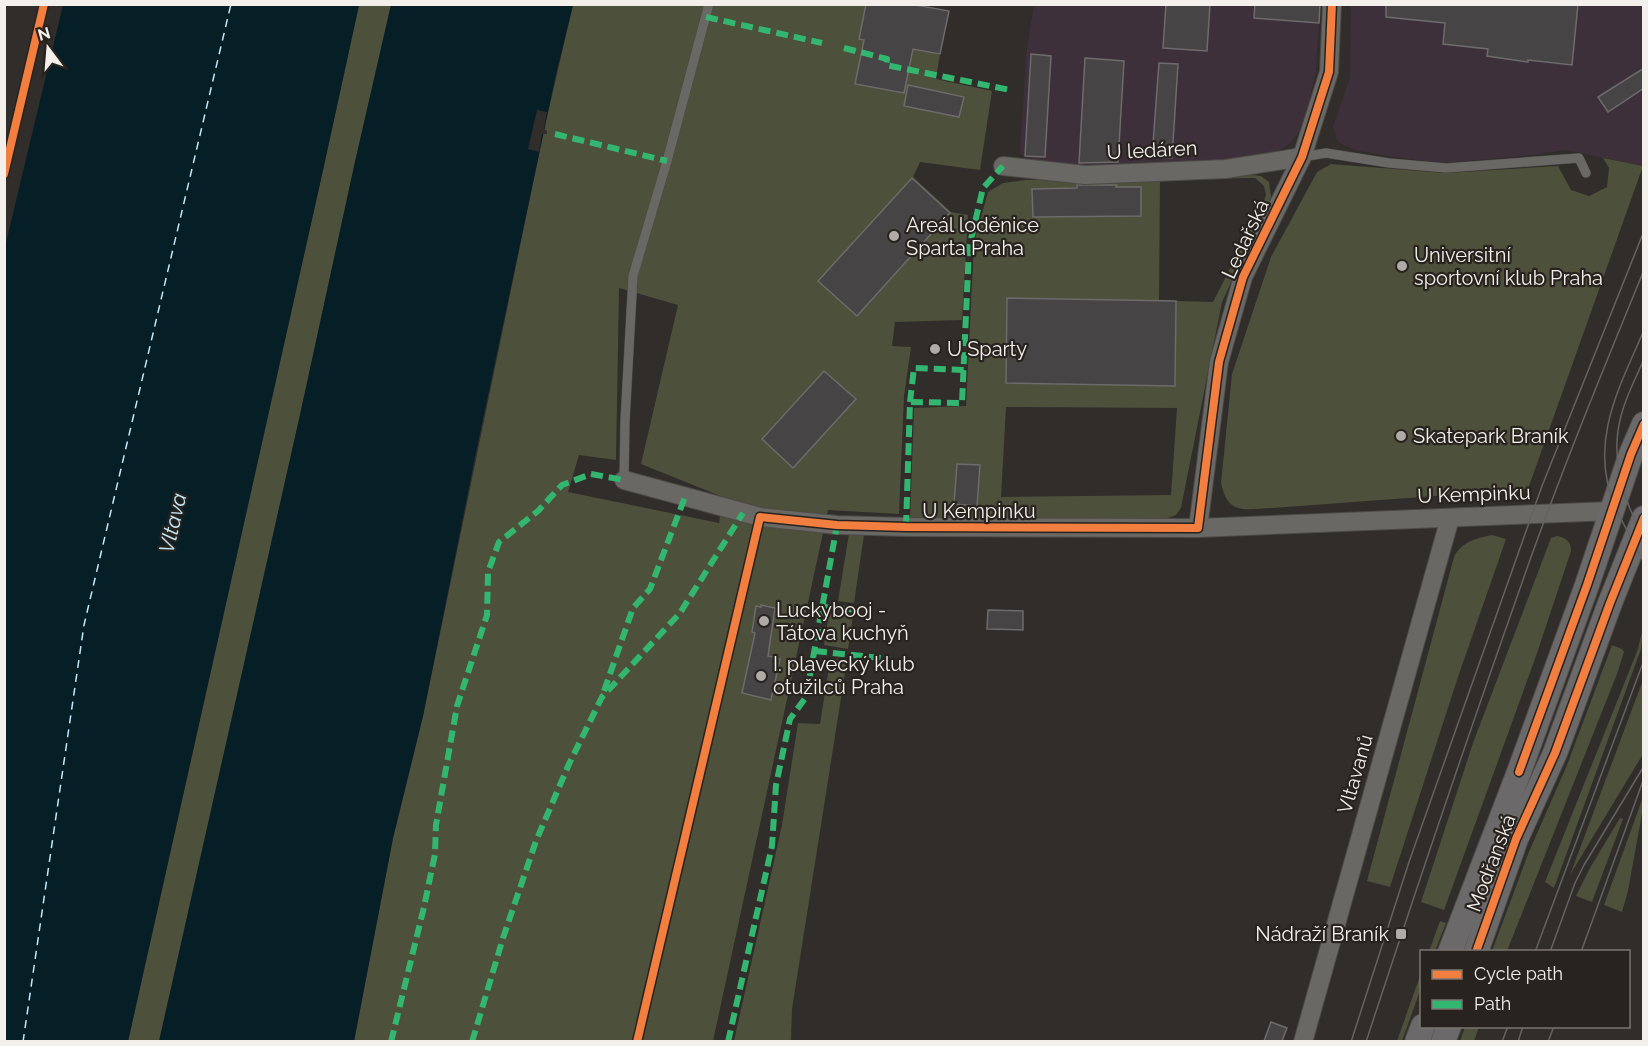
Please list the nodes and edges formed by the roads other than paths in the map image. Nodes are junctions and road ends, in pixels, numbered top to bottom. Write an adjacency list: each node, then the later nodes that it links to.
1 (709, 4): 7 (lane)
2 (1332, 4): 3 (street, Ledařská)
3 (1302, 157): 4 (street, U ledáren); 5 (lane); 12 (street, Ledařská)
4 (1003, 166)
5 (1586, 173)
6 (1644, 423): 9 (main road, Modřanská)
7 (624, 480): 12 (street, U Kempinku)
8 (1644, 509): 9 (main road)
9 (1612, 511): 10 (street, U Kempinku); 14 (main road, Modřanská)
10 (1450, 518): 12 (street, U Kempinku); 17 (street, Vltavanů)
11 (1644, 518): 16 (main road, Modřanská)
12 (1198, 528)
13 (1464, 887): 14 (lane)
14 (1459, 927): 15 (main road, Modřanská)
15 (1450, 950)
16 (1476, 950)
17 (1303, 1041)

